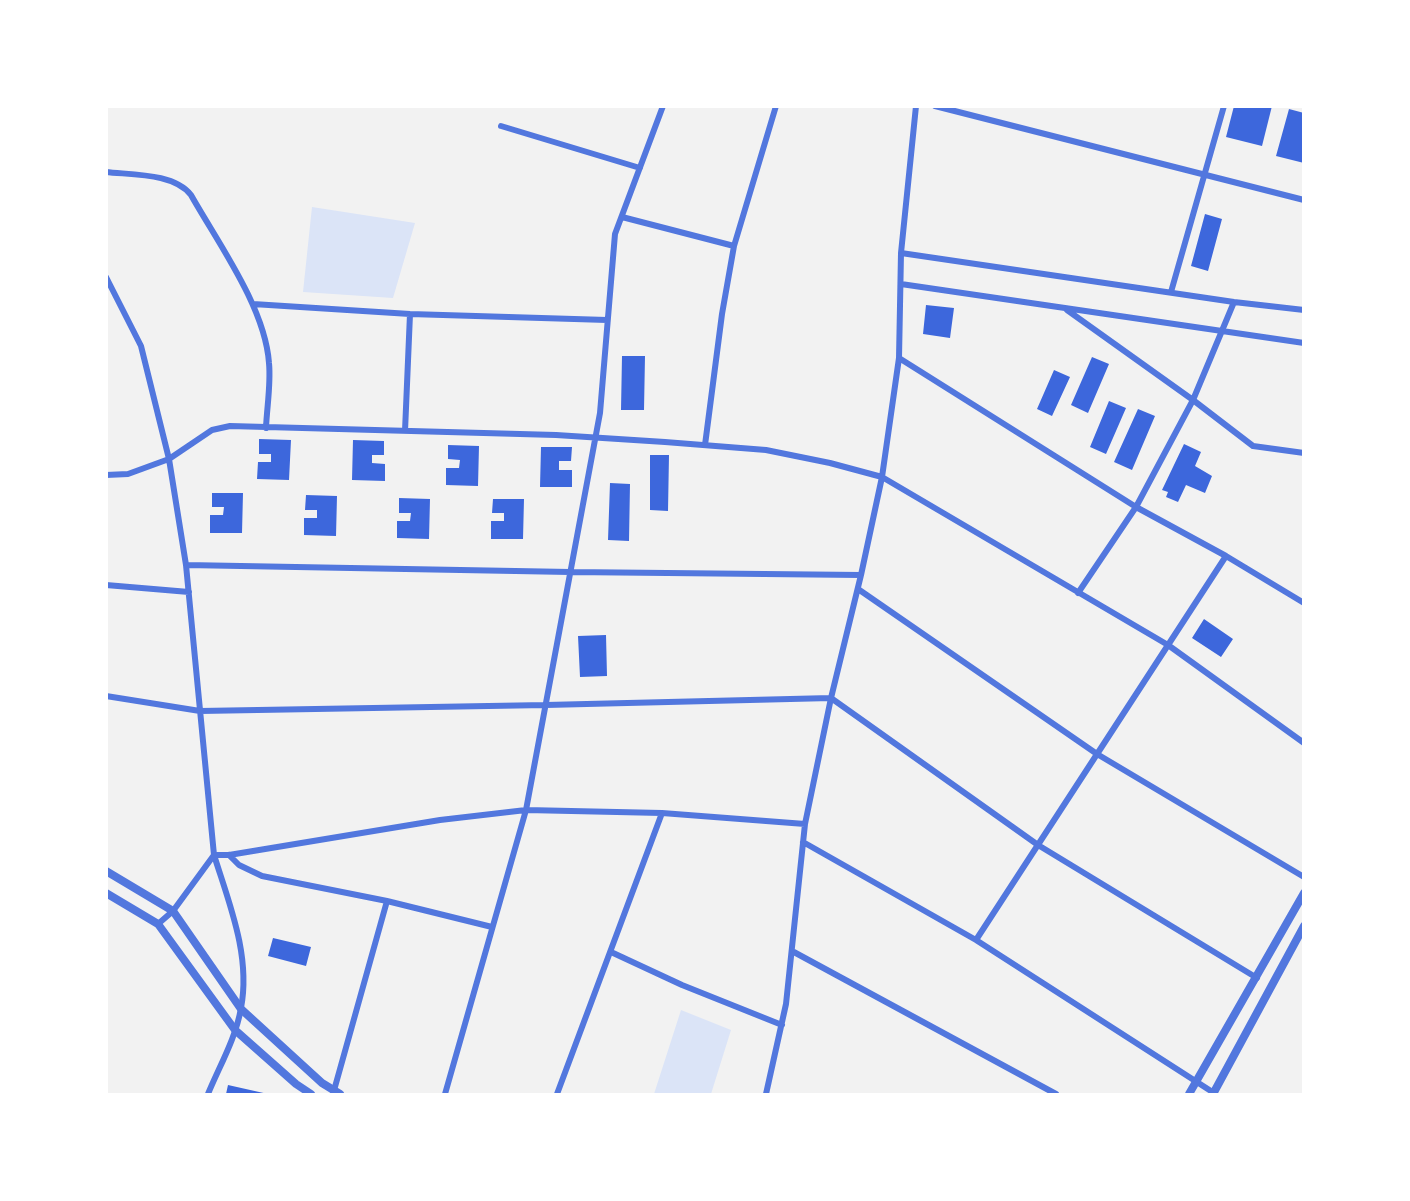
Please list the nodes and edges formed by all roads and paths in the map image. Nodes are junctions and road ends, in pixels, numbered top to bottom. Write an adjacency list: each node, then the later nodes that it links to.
1 (663, 106): 7 (street)
2 (776, 106): 12 (street)
3 (916, 106): 13 (street)
4 (935, 106): 9 (street)
5 (1224, 106): 9 (street)
6 (501, 126): 7 (street)
7 (640, 168): 11 (street)
8 (106, 172): 19 (street)
9 (1204, 175): 10 (street); 17 (street)
10 (1304, 200)
11 (622, 217): 12 (street); 23 (street)
12 (734, 246): 31 (street)
13 (901, 253): 15 (street); 17 (street)
14 (106, 277): 16 (street)
15 (901, 284): 20 (street); 26 (street)
16 (110, 290): 33 (street)
17 (1171, 292): 18 (street)
18 (1234, 302): 21 (street); 24 (street)
19 (253, 304): 22 (street); 28 (street)
20 (1064, 308): 24 (street); 27 (street)
21 (1304, 310)
22 (410, 314): 23 (street); 29 (street)
23 (607, 320): 30 (street)
24 (1223, 330): 25 (street); 27 (street)
25 (1304, 343)
26 (899, 358): 35 (street); 36 (street)
27 (1193, 400): 32 (street); 36 (street)
28 (267, 428): 29 (street); 33 (street)
29 (405, 430): 30 (street)
30 (595, 438): 31 (street); 39 (street)
31 (705, 445): 35 (street)
32 (1304, 453)
33 (169, 459): 34 (street); 38 (street)
34 (106, 475)
35 (882, 477): 40 (street); 44 (street)
36 (1136, 507): 37 (street); 44 (street)
37 (1226, 556): 45 (street); 46 (street)
38 (186, 565): 39 (street); 43 (street)
39 (570, 572): 40 (street); 49 (street)
40 (861, 575): 42 (street)
41 (106, 585): 43 (street)
42 (858, 590): 48 (street); 52 (street)
43 (189, 592): 50 (street)
44 (1078, 592): 46 (street)
45 (1304, 603)
46 (1168, 645): 51 (street); 52 (street)
47 (106, 696): 50 (street)
48 (831, 698): 49 (street); 55 (street); 57 (street)
49 (546, 705): 50 (street); 53 (street)
50 (200, 711): 58 (street)
51 (1304, 743)
52 (1097, 754): 57 (street); 61 (street)
53 (526, 810): 54 (street); 59 (street); 68 (street)
54 (662, 813): 55 (street); 71 (street)
55 (805, 824): 56 (street)
56 (803, 842): 69 (street); 70 (street)
57 (1038, 845): 69 (street); 72 (street)
58 (214, 855): 59 (street); 65 (street); 73 (street)
59 (229, 855): 64 (street)
60 (106, 871): 65 (street)
61 (1304, 877)
62 (106, 893): 66 (street)
63 (1304, 893): 72 (street)
64 (387, 901): 68 (street); 77 (street)
65 (173, 911): 66 (street); 73 (street)
66 (158, 924): 75 (street)
67 (1304, 926): 78 (street)
68 (492, 927): 81 (street)
69 (976, 940): 76 (street)
70 (792, 951): 74 (street); 84 (street)
71 (611, 952): 74 (street); 82 (street)
72 (1257, 978): 76 (street)
73 (241, 1009): 75 (street); 77 (street)
74 (782, 1025): 83 (street)
75 (235, 1030): 79 (street); 80 (street)
76 (1196, 1082): 78 (street); 85 (street)
77 (336, 1093)
78 (1213, 1094)
79 (208, 1095)
80 (311, 1095)
81 (445, 1095)
82 (557, 1095)
83 (766, 1095)
84 (1056, 1095)
85 (1189, 1095)

